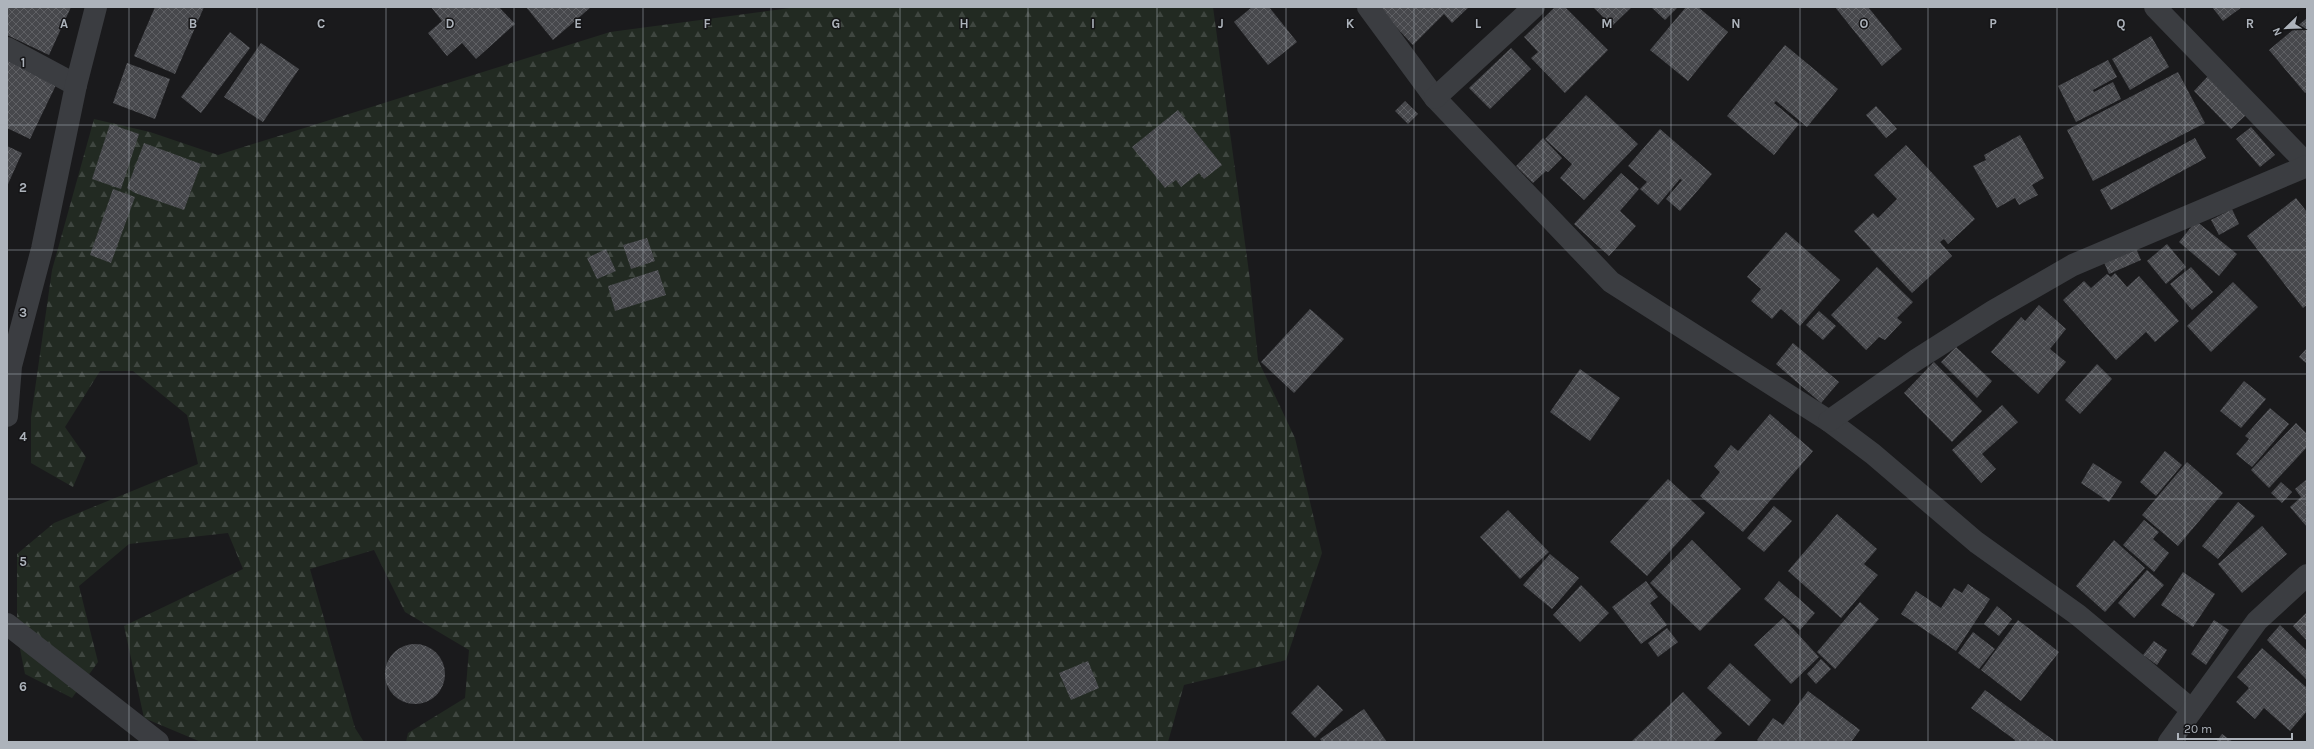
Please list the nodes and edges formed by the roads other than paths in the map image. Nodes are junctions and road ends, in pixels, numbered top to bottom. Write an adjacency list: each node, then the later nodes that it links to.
1 (96, 7): 6 (street)
2 (1368, 7): 7 (street)
3 (1534, 7): 7 (street)
4 (2156, 7): 8 (street)
5 (7, 48): 6 (street)
6 (76, 85): 9 (street)
7 (1435, 98): 11 (street)
8 (2307, 165): 11 (street)
9 (9, 365): 10 (street)
10 (7, 416)
11 (1829, 421): 14 (street)
12 (2307, 575): 14 (street)
13 (7, 624): 15 (street)
14 (2192, 710): 16 (street)
15 (158, 742)
16 (2169, 742)

